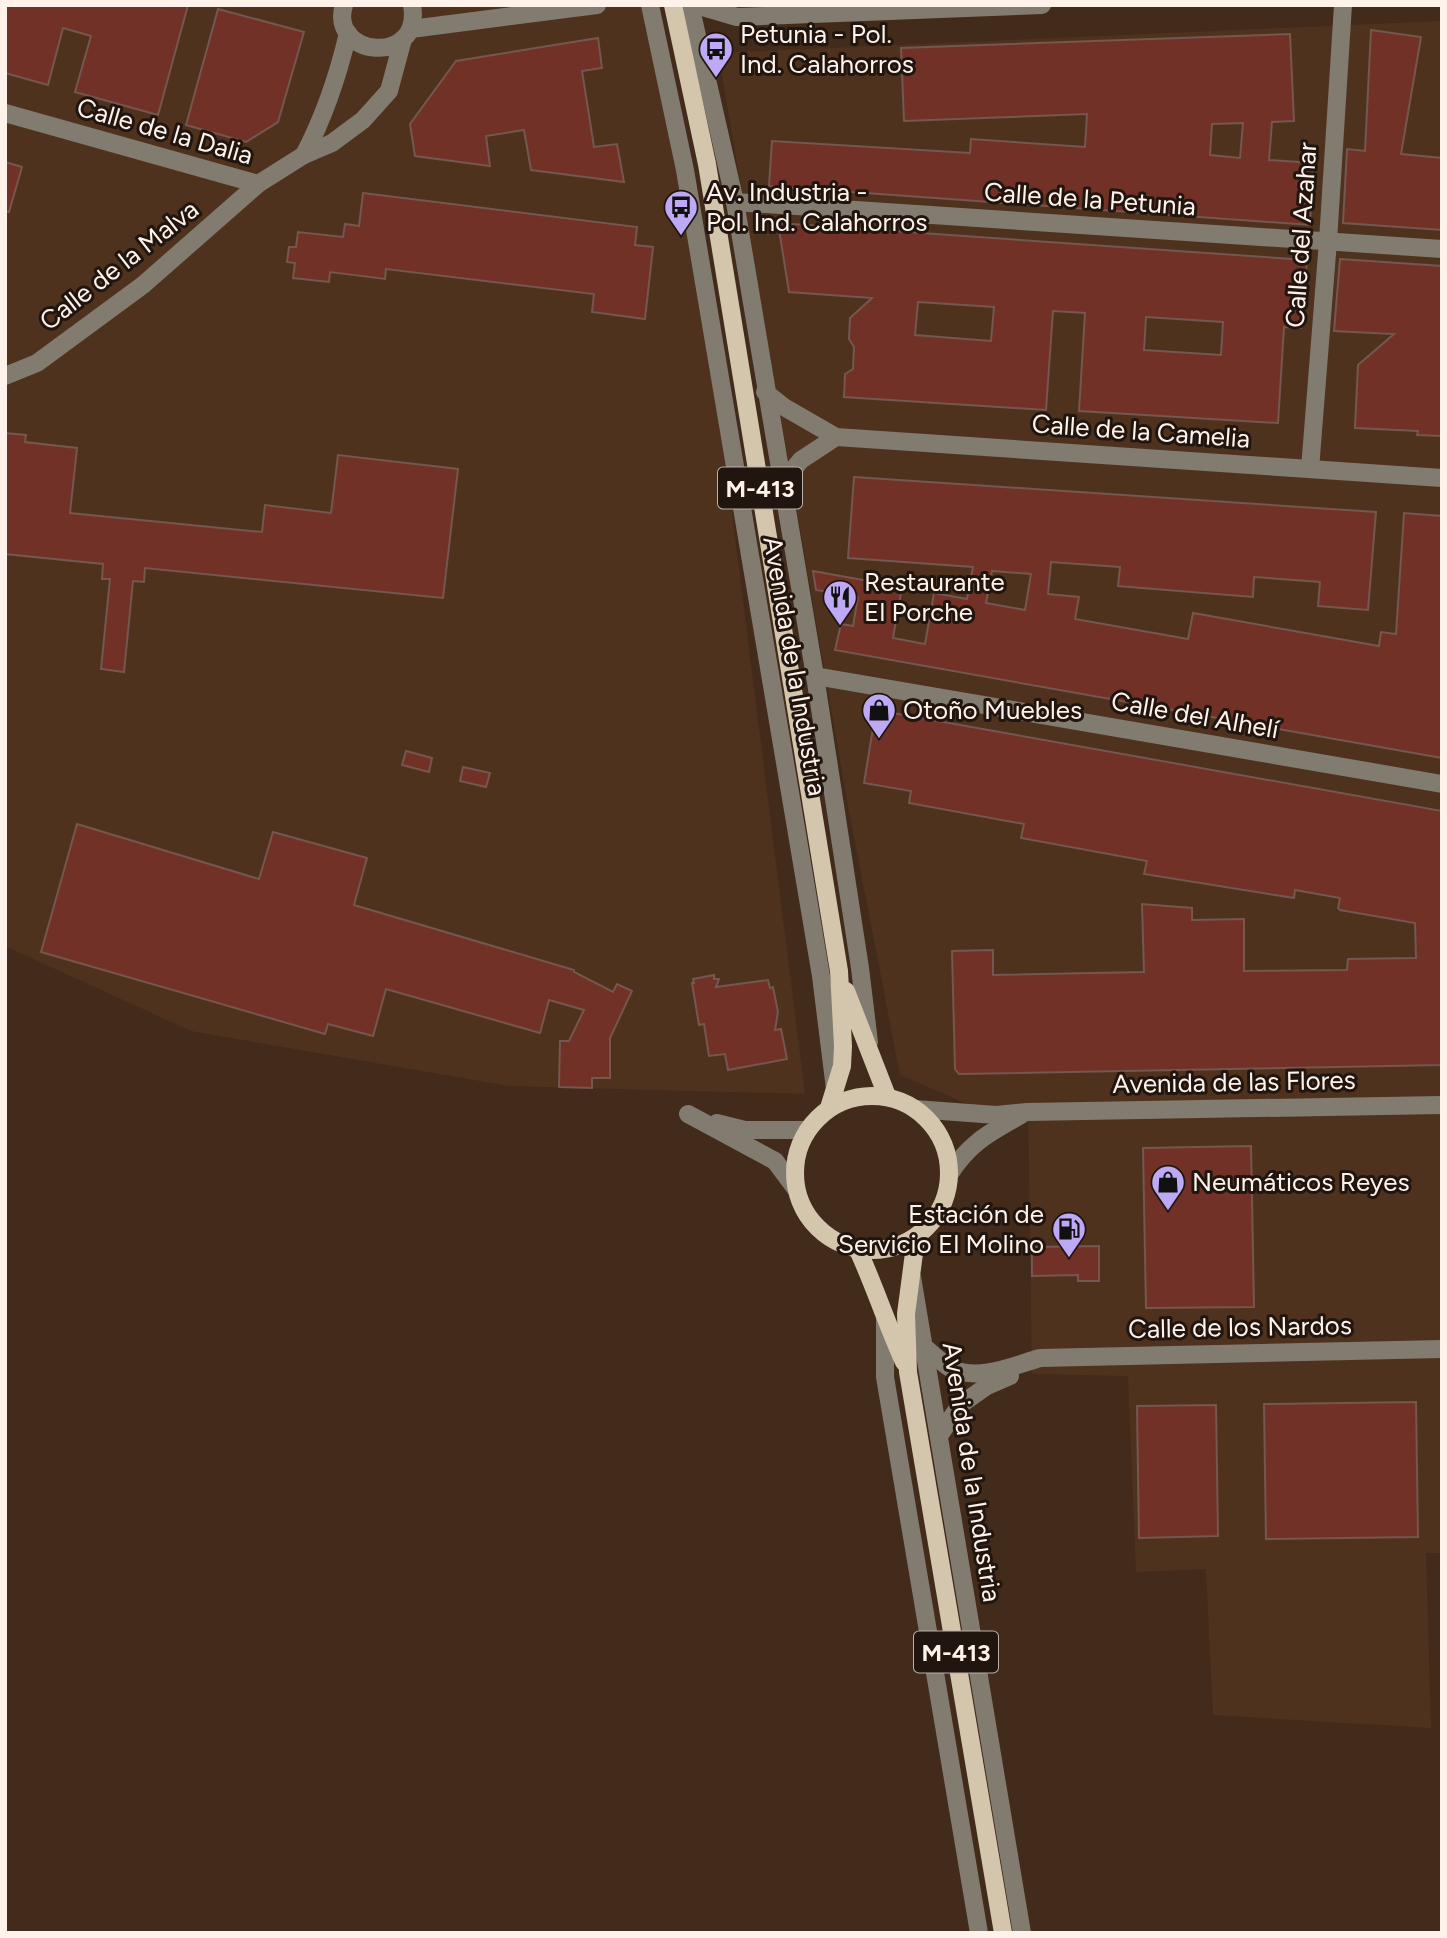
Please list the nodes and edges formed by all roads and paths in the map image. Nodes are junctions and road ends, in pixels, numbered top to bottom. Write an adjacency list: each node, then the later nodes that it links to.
1 (344, 5): 10 (street)
2 (412, 5): 11 (street, Calle de la Dalia)
3 (597, 5): 11 (street)
4 (650, 5): 28 (street, Avenida de la Industria)
5 (673, 5): 26 (main road, Avenida de la Industria / M-413)
6 (690, 5): 15 (street, Avenida de la Industria)
7 (696, 5): 8 (street)
8 (1042, 5)
9 (1343, 5): 16 (street, Calle del Azahar)
10 (348, 33): 11 (street); 13 (street, Calle de la Dalia)
11 (407, 34): 13 (street, Calle de la Dalia)
12 (5, 113): 14 (street, Calle de la Dalia)
13 (304, 155): 14 (street, Calle de la Dalia)
14 (258, 184): 18 (street, Calle de la Malva)
15 (735, 202): 16 (street, Calle de la Petunia); 19 (street, Avenida de la Industria)
16 (1328, 241): 17 (street, Calle de la Petunia); 21 (street, Calle del Azahar)
17 (1442, 249)
18 (5, 376)
19 (765, 391): 20 (street, Calle de la Camelia); 23 (street, Avenida de la Industria)
20 (836, 437): 21 (street, Calle de la Camelia); 23 (street)
21 (1310, 469): 22 (street, Calle de la Camelia)
22 (1442, 478)
23 (781, 484): 24 (street, Avenida de la Industria)
24 (814, 676): 25 (street, Calle del Alhelí); 27 (street, Avenida de la Industria)
25 (1442, 784)
26 (839, 971): 27 (main road, Avenida de la Industria / M-413); 28 (main road, Avenida de la Industria / M-413)
27 (871, 1055): 29 (main road, Avenida de la Industria / M-413)
28 (835, 1089): 31 (main road, Avenida de la Industria / M-413)
29 (887, 1096): 31 (main road, M-413); 32 (main road, M-413)
30 (1442, 1105): 33 (street, Avenida de las Flores)
31 (829, 1108): 34 (main road, M-413)
32 (915, 1109): 33 (street, Avenida de las Flores); 35 (main road, M-413)
33 (1027, 1112): 35 (street, Avenida de las Flores)
34 (807, 1130): 36 (main road, M-413); 36 (street)
35 (949, 1175): 37 (main road, M-413)
36 (796, 1189): 38 (main road, M-413)
37 (916, 1238): 38 (main road, M-413); 39 (main road, Avenida de la Industria / M-413)
38 (858, 1250): 40 (main road, Avenida de la Industria / M-413)
39 (911, 1269): 41 (street, Avenida de la Industria); 44 (main road, Avenida de la Industria / M-413)
40 (885, 1321): 44 (main road, Avenida de la Industria / M-413); 46 (street, Avenida de la Industria)
41 (925, 1348): 43 (street, Calle de los Nardos); 45 (street, Avenida de la Industria)
42 (1442, 1349): 43 (street, Calle de los Nardos)
43 (1040, 1358): 45 (street, Calle de los Nardos)
44 (908, 1372): 47 (main road, Avenida de la Industria / M-413)
45 (939, 1436): 48 (street, Avenida de la Industria)
46 (979, 1933)
47 (1003, 1933)
48 (1022, 1933)

